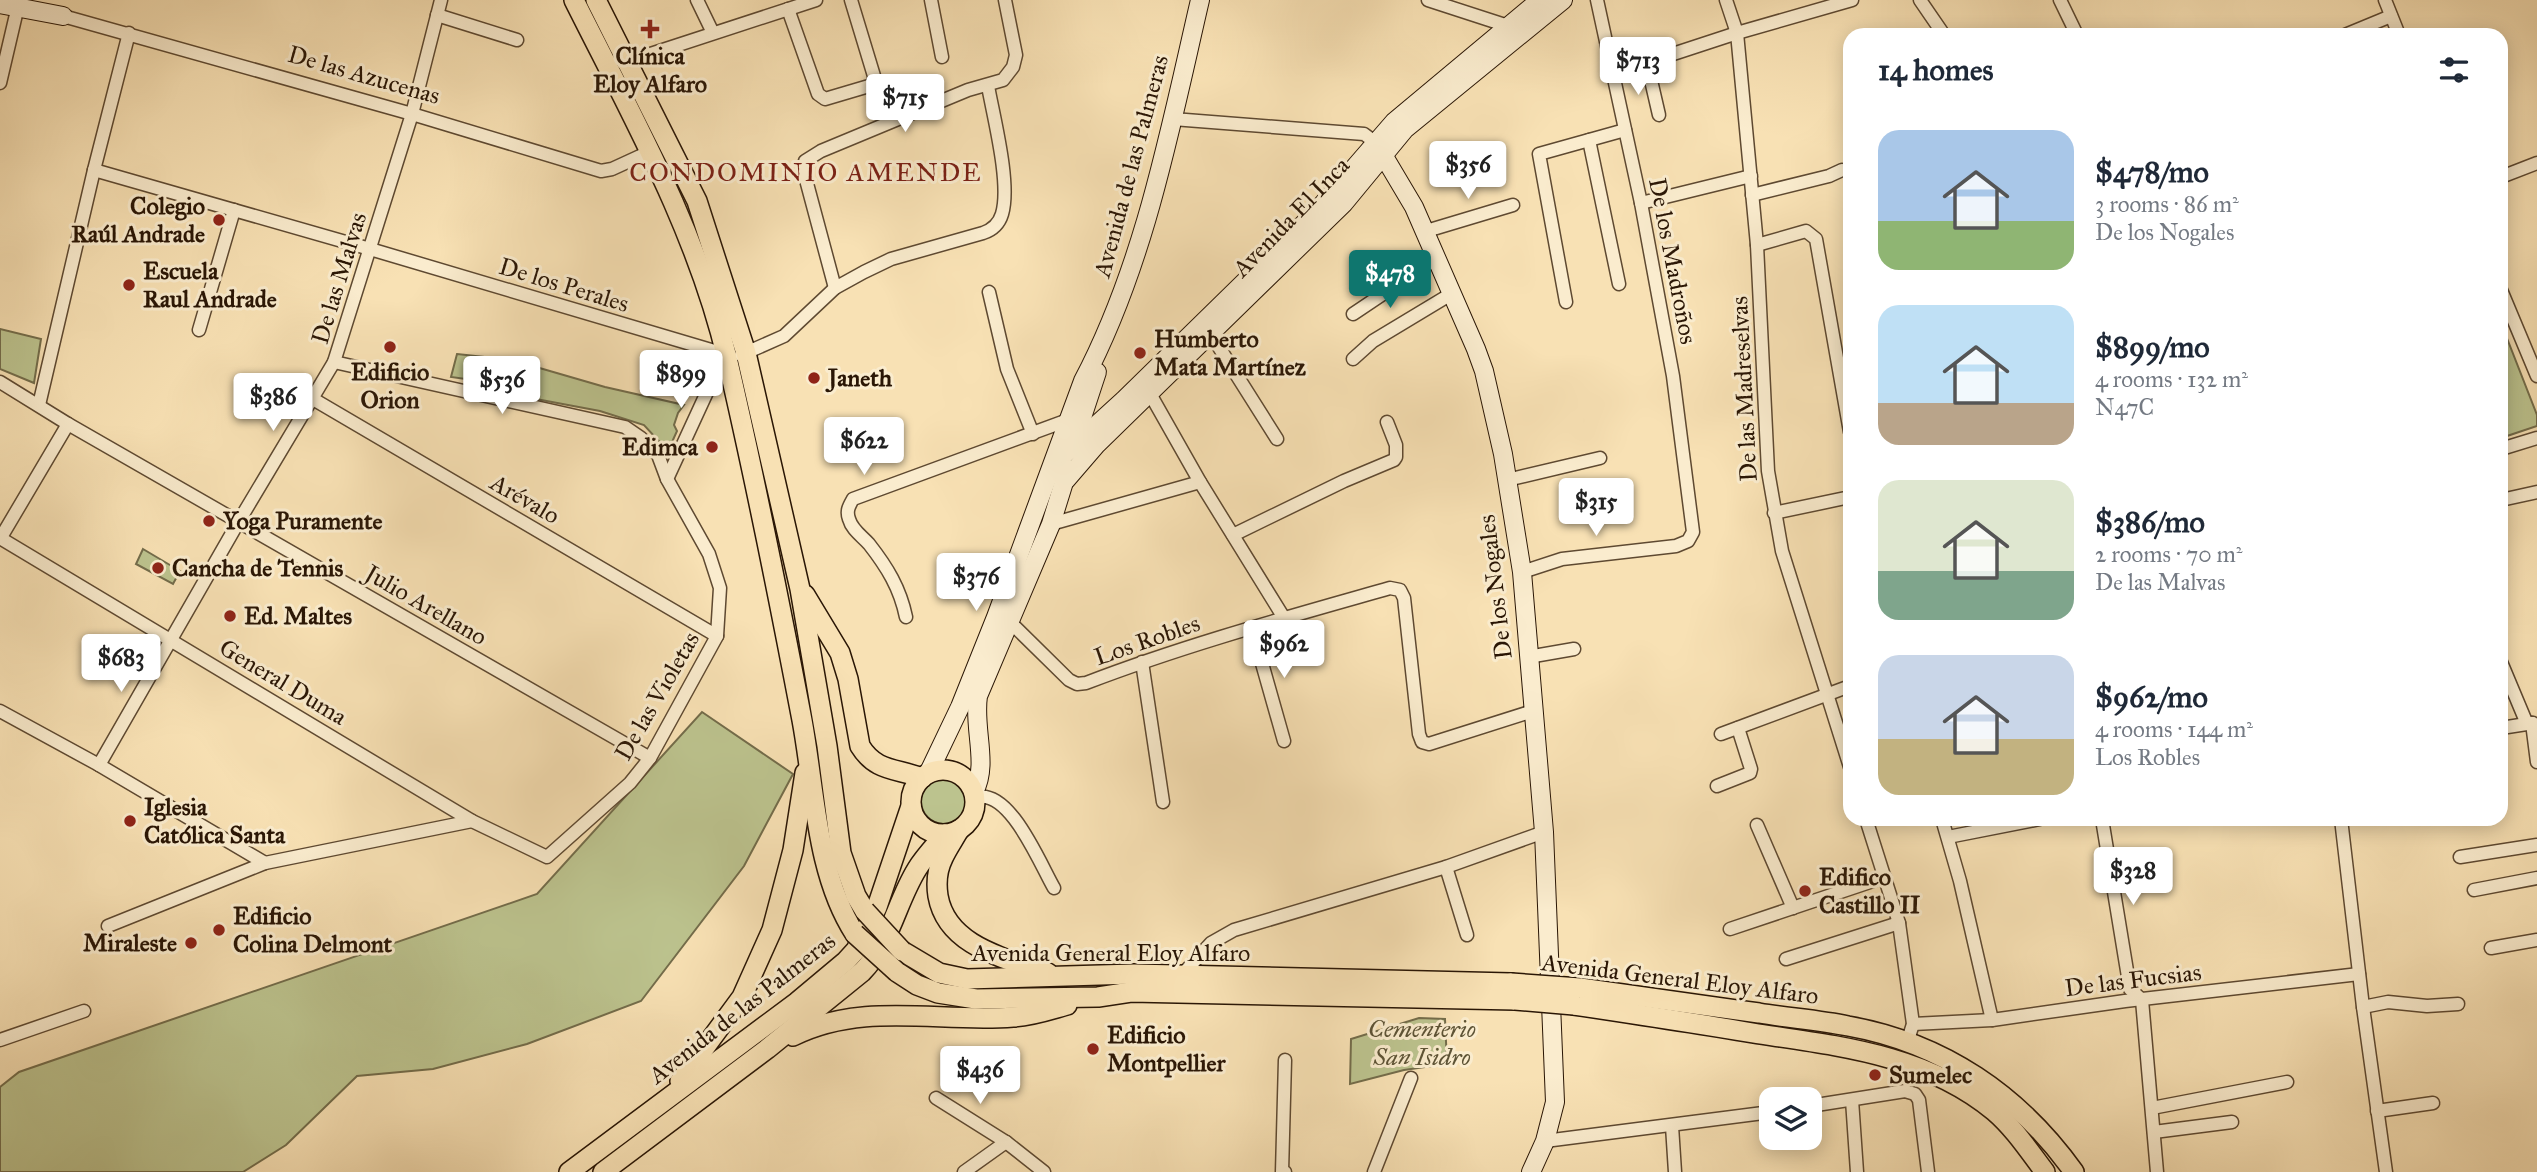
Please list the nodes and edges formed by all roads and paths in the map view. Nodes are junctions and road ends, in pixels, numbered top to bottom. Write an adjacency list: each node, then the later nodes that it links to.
1 (441, 0): 21 (street, De las Malvas)
2 (574, 0): 36 (main road, Avenida General Eloy Alfaro)
3 (596, 0): 34 (main road, Avenida General Eloy Alfaro)
4 (697, 0): 30 (street)
5 (816, 0): 20 (street)
6 (852, 0): 20 (street)
7 (932, 0): 33 (street)
8 (1005, 0): 39 (street)
9 (1200, 0): 42 (main road, Avenida de las Palmeras)
10 (1428, 0): 24 (street)
11 (1540, 0): 24 (main road, Avenida El Inca)
12 (1563, 0): 45 (main road, Avenida El Inca)
13 (1597, 0): 37 (street, De los Madroños)
14 (1726, 0): 31 (street, De las Madreselvas)
15 (1852, 0): 31 (street)
16 (1920, 0): 25 (street)
17 (2060, 0): 26 (street)
18 (2385, 0): 23 (street)
19 (24, 4): 22 (main road, De las Azucenas); 38 (street)
20 (781, 7): 30 (street)
21 (437, 15): 32 (street); 40 (street, De las Malvas)
22 (63, 16): 29 (street, De las Azucenas)
23 (2391, 16): 27 (street); 28 (street)
24 (1508, 26): 45 (main road, Avenida El Inca)
25 (1939, 28)
26 (2074, 28)
27 (2362, 28)
28 (2396, 28)
29 (129, 33): 40 (street, De las Azucenas); 48 (street)
30 (713, 33): 34 (street)
31 (1737, 33): 35 (street); 51 (street, De las Madreselvas)
32 (517, 40)
33 (942, 57)
34 (627, 61): 36 (street); 70 (main road, Avenida General Eloy Alfaro)
35 (1647, 62): 37 (street); 41 (street)
36 (608, 69): 46 (main road, Avenida General Eloy Alfaro)
37 (1615, 73): 43 (street, De los Madroños)
38 (0, 83)
39 (988, 86): 61 (street); 61 (street)
40 (412, 114): 46 (street, De las Azucenas); 58 (street, De las Malvas)
41 (1659, 115)
42 (1172, 119): 45 (street); 69 (main road, Avenida de las Palmeras)
43 (1625, 130): 44 (street); 53 (street, De los Madroños)
44 (1590, 140): 60 (street); 64 (street)
45 (1380, 148): 56 (main road, De los Nogales); 68 (main road, Avenida El Inca); 80 (main road, Avenida El Inca)
46 (649, 152): 72 (main road, Avenida General Eloy Alfaro)
47 (2537, 163): 50 (street)
48 (93, 170): 55 (street, De los Perales); 81 (street)
49 (1842, 170): 52 (street)
50 (2508, 174)
51 (1751, 176): 52 (street, De las Madreselvas); 53 (street)
52 (1752, 195): 57 (street, De las Madreselvas)
53 (1642, 203): 104 (street, De los Madroños)
54 (1513, 205): 56 (street)
55 (234, 210): 58 (street, De los Perales); 67 (street)
56 (1423, 232): 59 (main road, De los Nogales)
57 (1757, 245): 78 (street); 99 (street, De las Madreselvas)
58 (370, 249): 72 (street, De los Perales); 73 (street, De las Malvas)
59 (1436, 259): 63 (main road, De los Nogales); 66 (street)
60 (1619, 284)
61 (835, 288): 70 (street)
62 (989, 292): 85 (street)
63 (1451, 295): 71 (street); 94 (main road, De los Nogales)
64 (1566, 302)
65 (2508, 307): 74 (street)
66 (1353, 314)
67 (199, 330)
68 (1210, 333): 77 (main road, Avenida El Inca); 87 (street)
69 (1103, 344): 76 (main road, Avenida de las Palmeras); 82 (main road, Avenida de las Palmeras)
70 (746, 353): 72 (street); 105 (main road, Avenida General Eloy Alfaro)
71 (1353, 359)
72 (727, 361): 92 (street); 126 (main road, Avenida General Eloy Alfaro)
73 (334, 362): 79 (street, De las Malvas); 92 (street, De las Violetas)
74 (2537, 376)
75 (0, 382): 81 (street, Julio Arellano)
76 (1095, 385): 80 (main road); 88 (main road, Avenida de las Palmeras)
77 (1149, 392): 93 (main road, Avenida El Inca); 95 (street)
78 (1843, 392)
79 (313, 399): 100 (street, De las Malvas); 110 (street, Arévalo)
80 (1124, 400): 88 (main road, Avenida El Inca)
81 (39, 405): 84 (street, Julio Arellano)
82 (1068, 420): 85 (street); 88 (main road, Avenida de las Palmeras)
83 (1387, 422): 102 (street)
84 (68, 424): 100 (street, Julio Arellano); 103 (street)
85 (1036, 432): 88 (street); 106 (street)
86 (2537, 438): 89 (street)
87 (1277, 439)
88 (1066, 446): 91 (main road, Avenida El Inca); 93 (main road, Avenida de las Palmeras)
89 (2508, 447)
90 (1600, 458): 94 (street)
91 (1053, 465): 130 (main road, Avenida de las Palmeras)
92 (667, 479): 110 (street, De las Violetas)
93 (1066, 480): 101 (main road, Avenida de las Palmeras)
94 (1507, 480): 104 (main road, De los Nogales)
95 (1200, 482): 101 (street); 102 (street)
96 (2537, 492): 98 (street)
97 (1843, 498): 99 (street)
98 (2508, 498)
99 (1774, 513): 117 (street, De las Madreselvas)
100 (239, 521): 111 (street, De las Malvas); 127 (street, Julio Arellano)
101 (1051, 524): 108 (main road, Avenida de las Palmeras)
102 (1233, 535): 107 (street)
103 (0, 538): 111 (street, General Duma)
104 (1522, 572): 113 (main road, De los Nogales)
105 (800, 589): 130 (main road); 164 (main road, Avenida General Eloy Alfaro, bridge)
106 (906, 617)
107 (1284, 618): 109 (street, Los Robles); 119 (street, Los Robles)
108 (1009, 621): 114 (street, Los Robles); 132 (main road, Avenida de las Palmeras)
109 (1252, 628): 114 (street, Los Robles); 124 (street)
110 (717, 636): 127 (street, De las Violetas)
111 (171, 639): 129 (street, De las Malvas); 135 (street, General Duma)
112 (1574, 649): 113 (street)
113 (1528, 657): 119 (main road, De los Nogales)
114 (1142, 662): 133 (street)
115 (2508, 676): 120 (street)
116 (1843, 688): 117 (street)
117 (1827, 694): 122 (street); 125 (street, De las Madreselvas)
118 (0, 711): 129 (street)
119 (1533, 712): 143 (main road, De los Nogales)
120 (2532, 723): 121 (street); 128 (street)
121 (2508, 727)
122 (1738, 728): 123 (street); 131 (street)
123 (1721, 734)
124 (1284, 741)
125 (1843, 745)
126 (808, 752): 167 (main road, Avenida General Eloy Alfaro, bridge); 182 (main road)
127 (650, 758): 146 (street, De las Violetas)
128 (2537, 762)
129 (99, 765): 148 (street)
130 (925, 776): 132 (main road); 134 (main road, Avenida de las Palmeras)
131 (1717, 786)
132 (974, 795): 142 (main road, Avenida de las Palmeras); 152 (street)
133 (1163, 802)
134 (911, 806): 142 (main road); 182 (main road, Avenida de las Palmeras)
135 (472, 821): 146 (street, General Duma); 148 (street)
136 (1757, 825): 154 (street)
137 (1868, 826): 150 (street)
138 (1944, 826): 144 (street)
139 (2004, 826): 144 (street)
140 (2103, 826): 168 (street)
141 (2342, 826): 162 (street)
142 (952, 832): 164 (main road); 175 (main road, Avenida de las Palmeras)
143 (1544, 832): 149 (street); 192 (main road, De los Nogales)
144 (1948, 837): 172 (street)
145 (2537, 845): 147 (street)
146 (547, 857)
147 (2460, 857)
148 (265, 863): 156 (street)
149 (1446, 867): 158 (street); 163 (street)
150 (1885, 877): 154 (street); 155 (street)
151 (2537, 878): 153 (street)
152 (1054, 888)
153 (2474, 890)
154 (1793, 908): 157 (street)
155 (1899, 923): 161 (street); 173 (street)
156 (108, 926)
157 (1730, 929)
158 (1467, 935)
159 (2537, 940): 160 (street)
160 (2491, 948)
161 (1786, 959)
162 (2359, 974): 168 (street, De las Fucsias); 170 (street)
163 (1181, 976): 164 (main road, Avenida General Eloy Alfaro); 165 (main road, Avenida General Eloy Alfaro)
164 (1059, 977)
165 (1513, 992): 166 (main road, Avenida General Eloy Alfaro, bridge); 167 (main road, Avenida General Eloy Alfaro)
166 (1577, 996): 173 (main road, Avenida General Eloy Alfaro); 177 (main road, Avenida General Eloy Alfaro)
167 (1098, 997): 175 (main road)
168 (2142, 1000): 172 (street, De las Fucsias); 186 (street)
169 (2458, 1004): 170 (street)
170 (2363, 1007): 187 (street)
171 (84, 1011): 174 (street)
172 (1992, 1020): 173 (street, De las Fucsias)
173 (1910, 1034): 205 (main road, Avenida General Eloy Alfaro)
174 (0, 1040)
175 (767, 1049): 195 (main road, Avenida de las Palmeras)
176 (1285, 1060): 198 (street)
177 (1919, 1066): 180 (street); 204 (main road, Avenida General Eloy Alfaro)
178 (1411, 1078): 199 (street)
179 (2287, 1083): 186 (street)
180 (1905, 1091): 183 (street); 203 (street)
181 (936, 1098): 193 (street)
182 (666, 1099): 194 (main road, Avenida de las Palmeras)
183 (1852, 1100): 185 (street); 202 (street)
184 (2433, 1103): 187 (street)
185 (1822, 1104)
186 (2152, 1108): 191 (street)
187 (2377, 1111): 207 (street)
188 (1759, 1114): 190 (street)
189 (2232, 1122): 191 (street)
190 (1672, 1126): 192 (street); 201 (street)
191 (2154, 1132): 206 (street)
192 (1545, 1140): 200 (main road, De los Nogales)
193 (1006, 1142): 196 (street); 197 (street)
194 (569, 1172)
195 (603, 1172)
196 (964, 1172)
197 (1044, 1172)
198 (1283, 1172)
199 (1374, 1172)
200 (1531, 1172)
201 (1675, 1172)
202 (1857, 1172)
203 (1928, 1172)
204 (2045, 1172)
205 (2074, 1172)
206 (2157, 1172)
207 (2386, 1172)

